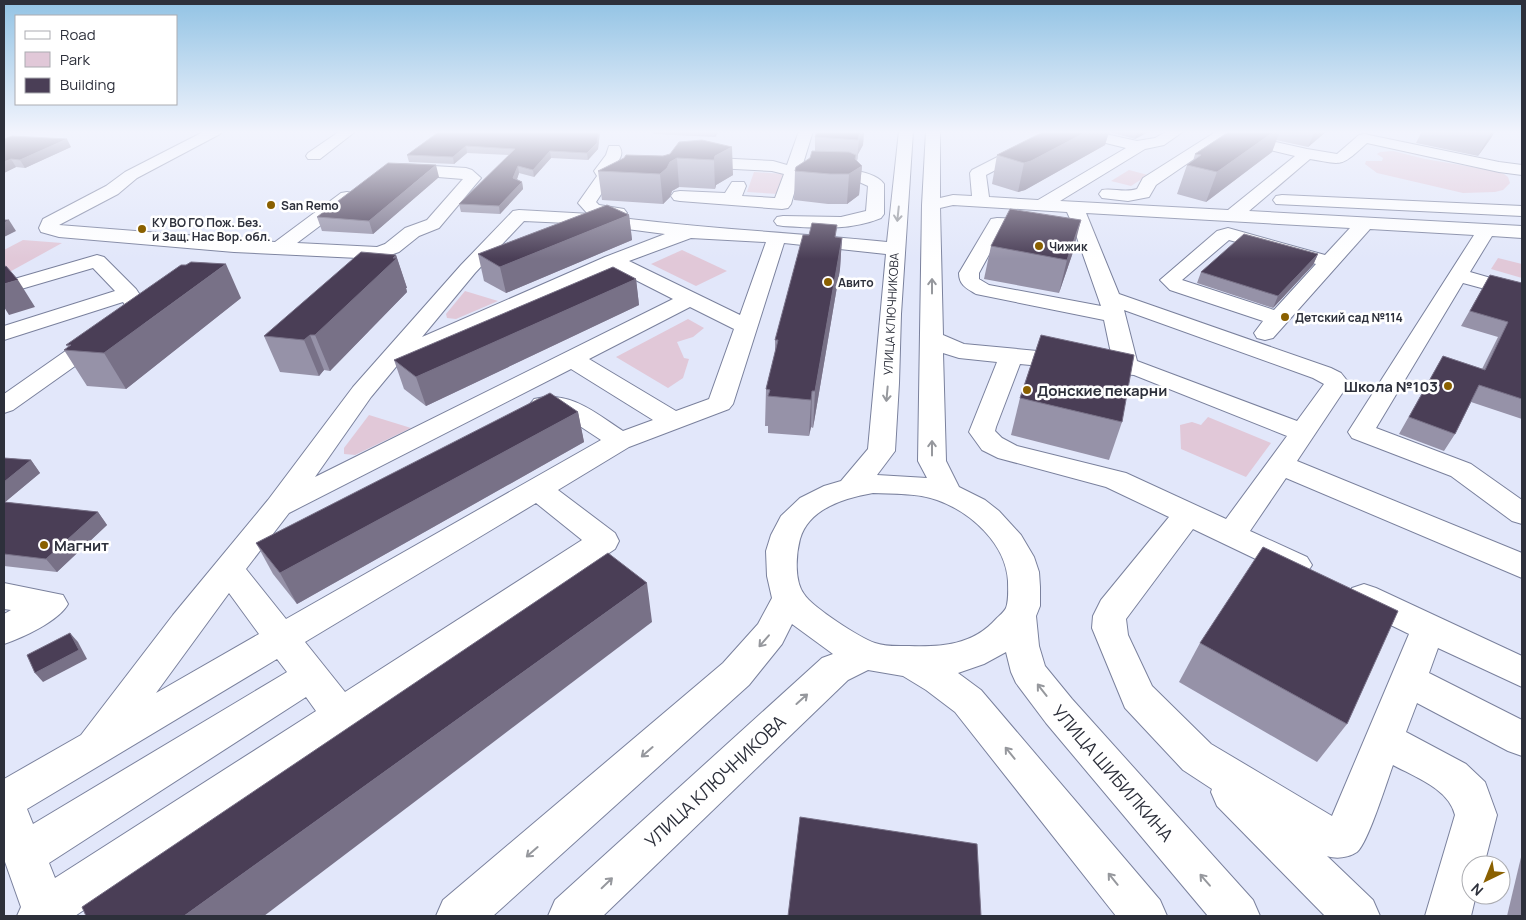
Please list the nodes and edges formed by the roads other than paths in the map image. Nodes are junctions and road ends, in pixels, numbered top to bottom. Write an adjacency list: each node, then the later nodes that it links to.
1 (133, 174): 36 (street)
2 (467, 174): 36 (street)
3 (744, 174): 16 (street)
4 (791, 174): 21 (street)
5 (830, 174): 27 (street)
6 (902, 174): 37 (street, УЛИЦА КЛЮЧНИКОВА, one-way to 37)
7 (932, 174): 18 (street)
8 (978, 174): 20 (street)
9 (1102, 174): 19 (street)
10 (1161, 174): 19 (street)
11 (1283, 174): 17 (street)
12 (605, 176): 13 (street); 25 (street)
13 (625, 177)
14 (364, 184): 36 (street)
15 (680, 196): 16 (street)
16 (728, 198): 21 (street)
17 (1254, 198): 22 (street); 24 (street)
18 (931, 199): 20 (street); 52 (street, one-way to 18)
19 (1069, 199): 20 (street); 24 (street); 29 (street)
20 (981, 202)
21 (782, 204): 27 (street)
22 (1404, 206): 23 (street); 30 (street)
23 (1522, 211)
24 (1232, 216): 28 (street)
25 (717, 217)
26 (591, 220): 34 (street); 35 (street); 41 (street)
27 (804, 222): 31 (street)
28 (1365, 223): 30 (street); 39 (street)
29 (1082, 227): 47 (street); 47 (street)
30 (1428, 227): 32 (street)
31 (771, 228): 34 (street); 37 (street); 49 (street)
32 (1486, 230): 33 (street); 42 (street)
33 (1522, 231)
34 (688, 232): 40 (street)
35 (556, 234)
36 (279, 248)
37 (895, 249): 64 (street, УЛИЦА КЛЮЧНИКОВА, one-way to 64)
38 (512, 252): 41 (street)
39 (1330, 262): 48 (street); 48 (street)
40 (622, 266): 46 (street); 55 (street); 57 (street)
41 (468, 269): 55 (street)
42 (1458, 275): 44 (street); 68 (street)
43 (4, 288): 45 (street)
44 (1522, 292)
45 (128, 293): 50 (street); 58 (street)
46 (690, 299): 49 (street); 54 (street)
47 (1112, 307): 51 (street); 56 (street)
48 (1278, 319): 51 (street)
49 (746, 326): 59 (street)
50 (4, 333)
51 (1251, 348): 60 (street)
52 (932, 349): 53 (street); 66 (street, one-way to 52)
53 (1011, 356): 56 (street); 67 (street)
54 (572, 358): 59 (street); 69 (street)
55 (391, 359): 57 (street)
56 (1126, 366): 60 (street)
57 (362, 392): 69 (street)
58 (4, 405)
59 (674, 421): 61 (street)
60 (1304, 433): 62 (street)
61 (620, 441): 63 (street); 65 (street)
62 (1281, 465): 70 (street); 72 (street)
63 (379, 484)
64 (852, 486): 66 (street, УЛИЦА ШИБИЛКИНА); 74 (street, УЛИЦА ШИБИЛКИНА)
65 (538, 489): 78 (street); 84 (street)
66 (948, 493): 75 (street, УЛИЦА ШИБИЛКИНА)
67 (1188, 514): 70 (street); 88 (street)
68 (1522, 514)
69 (285, 518): 71 (street)
70 (1232, 534): 76 (street)
71 (233, 563): 78 (street); 87 (street)
72 (1522, 566)
73 (4, 596): 77 (street)
74 (788, 599): 79 (street); 92 (street, one-way to 92)
75 (1019, 616): 80 (street); 95 (street, УЛИЦА ШИБИЛКИНА, one-way to 75)
76 (1429, 628): 81 (street); 83 (street)
77 (4, 630)
78 (282, 638): 82 (street); 87 (street)
79 (865, 655): 80 (street); 93 (street, УЛИЦА КЛЮЧНИКОВА, one-way to 79)
80 (909, 661): 94 (street, one-way to 80)
81 (1522, 672)
82 (310, 676): 84 (street); 90 (street)
83 (1408, 680): 85 (street); 86 (street)
84 (341, 715): 91 (street)
85 (1522, 739)
86 (1384, 740): 88 (street); 97 (street)
87 (95, 748): 89 (street)
88 (1196, 757): 96 (street)
89 (4, 801): 90 (street)
90 (23, 854): 91 (street)
91 (42, 913)
92 (459, 916)
93 (572, 916)
94 (1144, 916)
95 (1237, 916)
96 (1357, 916)
97 (1448, 916)

